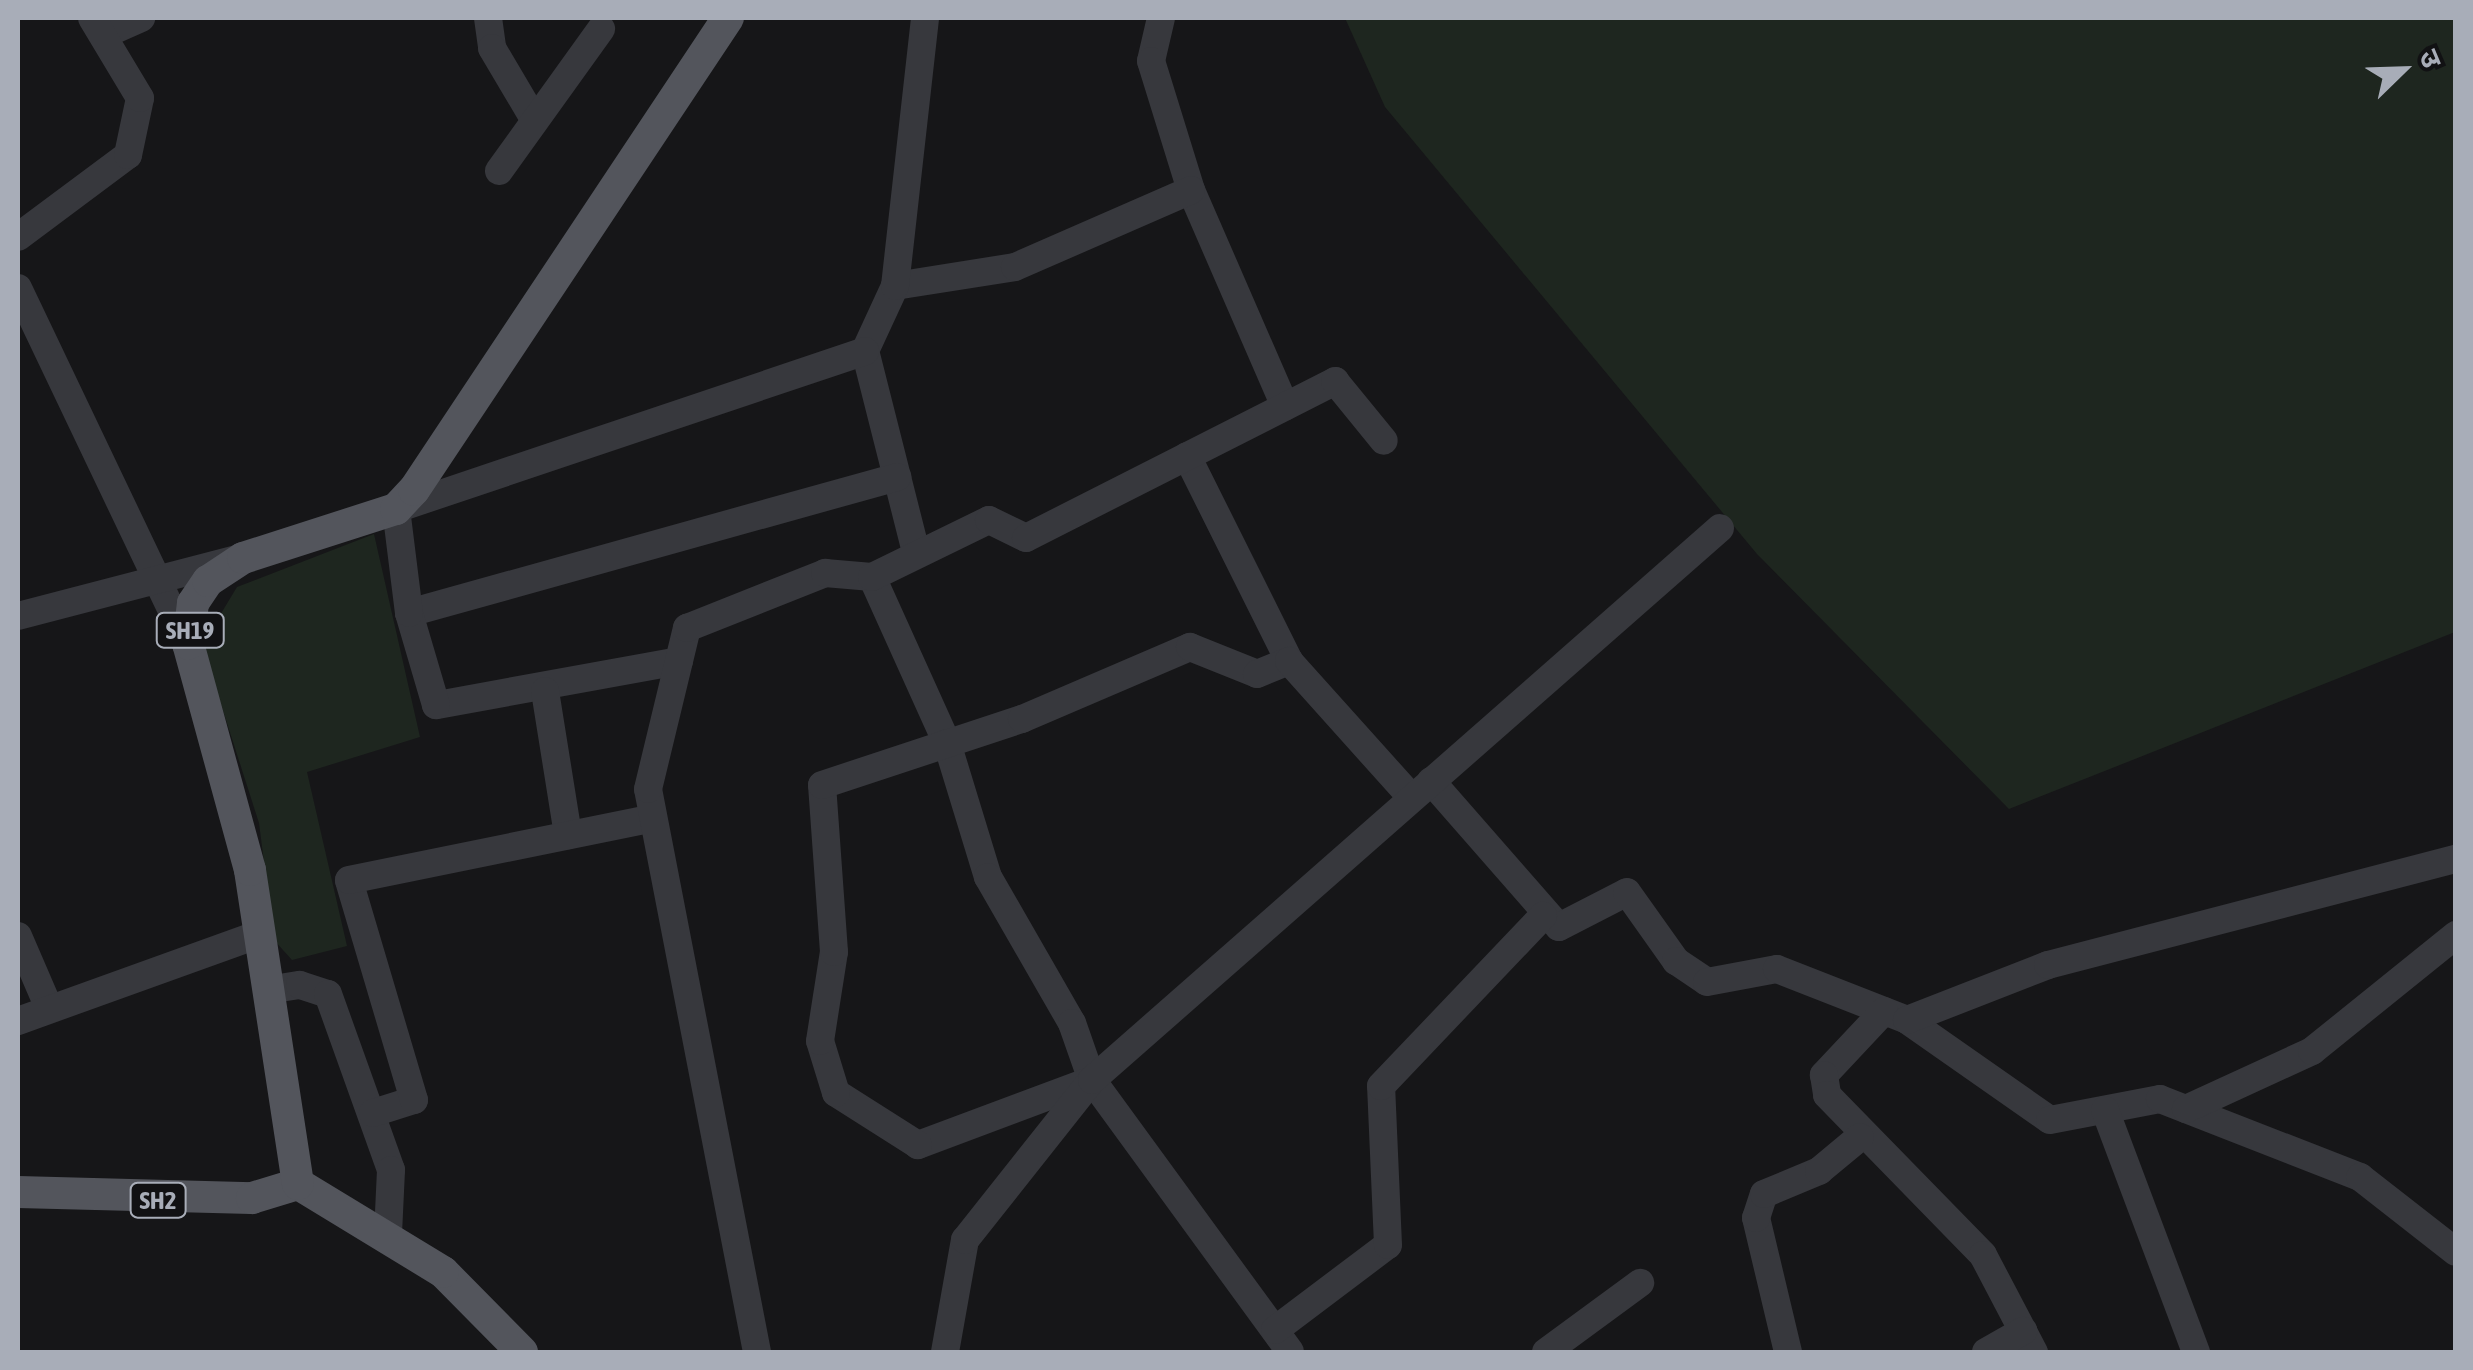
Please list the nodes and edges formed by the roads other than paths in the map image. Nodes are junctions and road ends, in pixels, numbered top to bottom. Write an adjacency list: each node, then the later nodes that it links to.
1 (141, 18): 6 (street)
2 (488, 18): 8 (street)
3 (728, 18): 19 (main road)
4 (925, 18): 12 (street)
5 (1161, 18): 10 (street)
6 (98, 26): 11 (street)
7 (601, 29): 8 (street)
8 (534, 119): 9 (street)
9 (499, 171)
10 (1190, 190): 12 (street); 15 (street)
11 (18, 237)
12 (895, 286): 14 (street)
13 (18, 288): 23 (street)
14 (865, 352): 18 (street); 19 (street)
15 (1285, 406): 16 (street); 17 (street)
16 (1384, 440)
17 (1187, 456): 21 (street); 29 (street)
18 (897, 477): 21 (street); 25 (street)
19 (396, 509): 22 (main road, SH19); 25 (street)
20 (1720, 528): 32 (street)
21 (916, 552): 24 (street)
22 (243, 558): 23 (street); 27 (main road, SH19)
23 (152, 576): 26 (street); 27 (street)
24 (872, 578): 28 (street); 31 (street)
25 (409, 613): 30 (street)
26 (18, 616)
27 (188, 644): 37 (main road, SH19)
28 (679, 661): 30 (street); 33 (street)
29 (1289, 661): 31 (street); 32 (street)
30 (545, 691): 34 (street)
31 (948, 744): 44 (street); 44 (street)
32 (1421, 789): 36 (street); 44 (street)
33 (653, 818): 34 (street); 57 (street)
34 (568, 835): 47 (street)
35 (2456, 858): 42 (street)
36 (1543, 916): 42 (street); 54 (street)
37 (258, 934): 40 (main road, SH19); 41 (street)
38 (2456, 935): 46 (street)
39 (18, 936): 41 (street)
40 (268, 990): 47 (street); 49 (main road, SH19)
41 (49, 1008): 43 (street)
42 (1896, 1016): 45 (street); 48 (street)
43 (18, 1020)
44 (1092, 1080): 54 (street); 58 (street)
45 (2105, 1110): 46 (street); 62 (street)
46 (2186, 1110): 52 (street)
47 (374, 1113): 51 (street)
48 (1860, 1137): 55 (street); 60 (street)
49 (298, 1184): 50 (main road, SH2); 51 (main road)
50 (18, 1192)
51 (388, 1234): 56 (main road)
52 (2456, 1252)
53 (1640, 1284): 59 (street)
54 (1282, 1341)
55 (2029, 1342): 61 (street)
56 (522, 1352)
57 (757, 1352)
58 (945, 1352)
59 (1546, 1352)
60 (1788, 1352)
61 (1986, 1352)
62 (2196, 1352)

